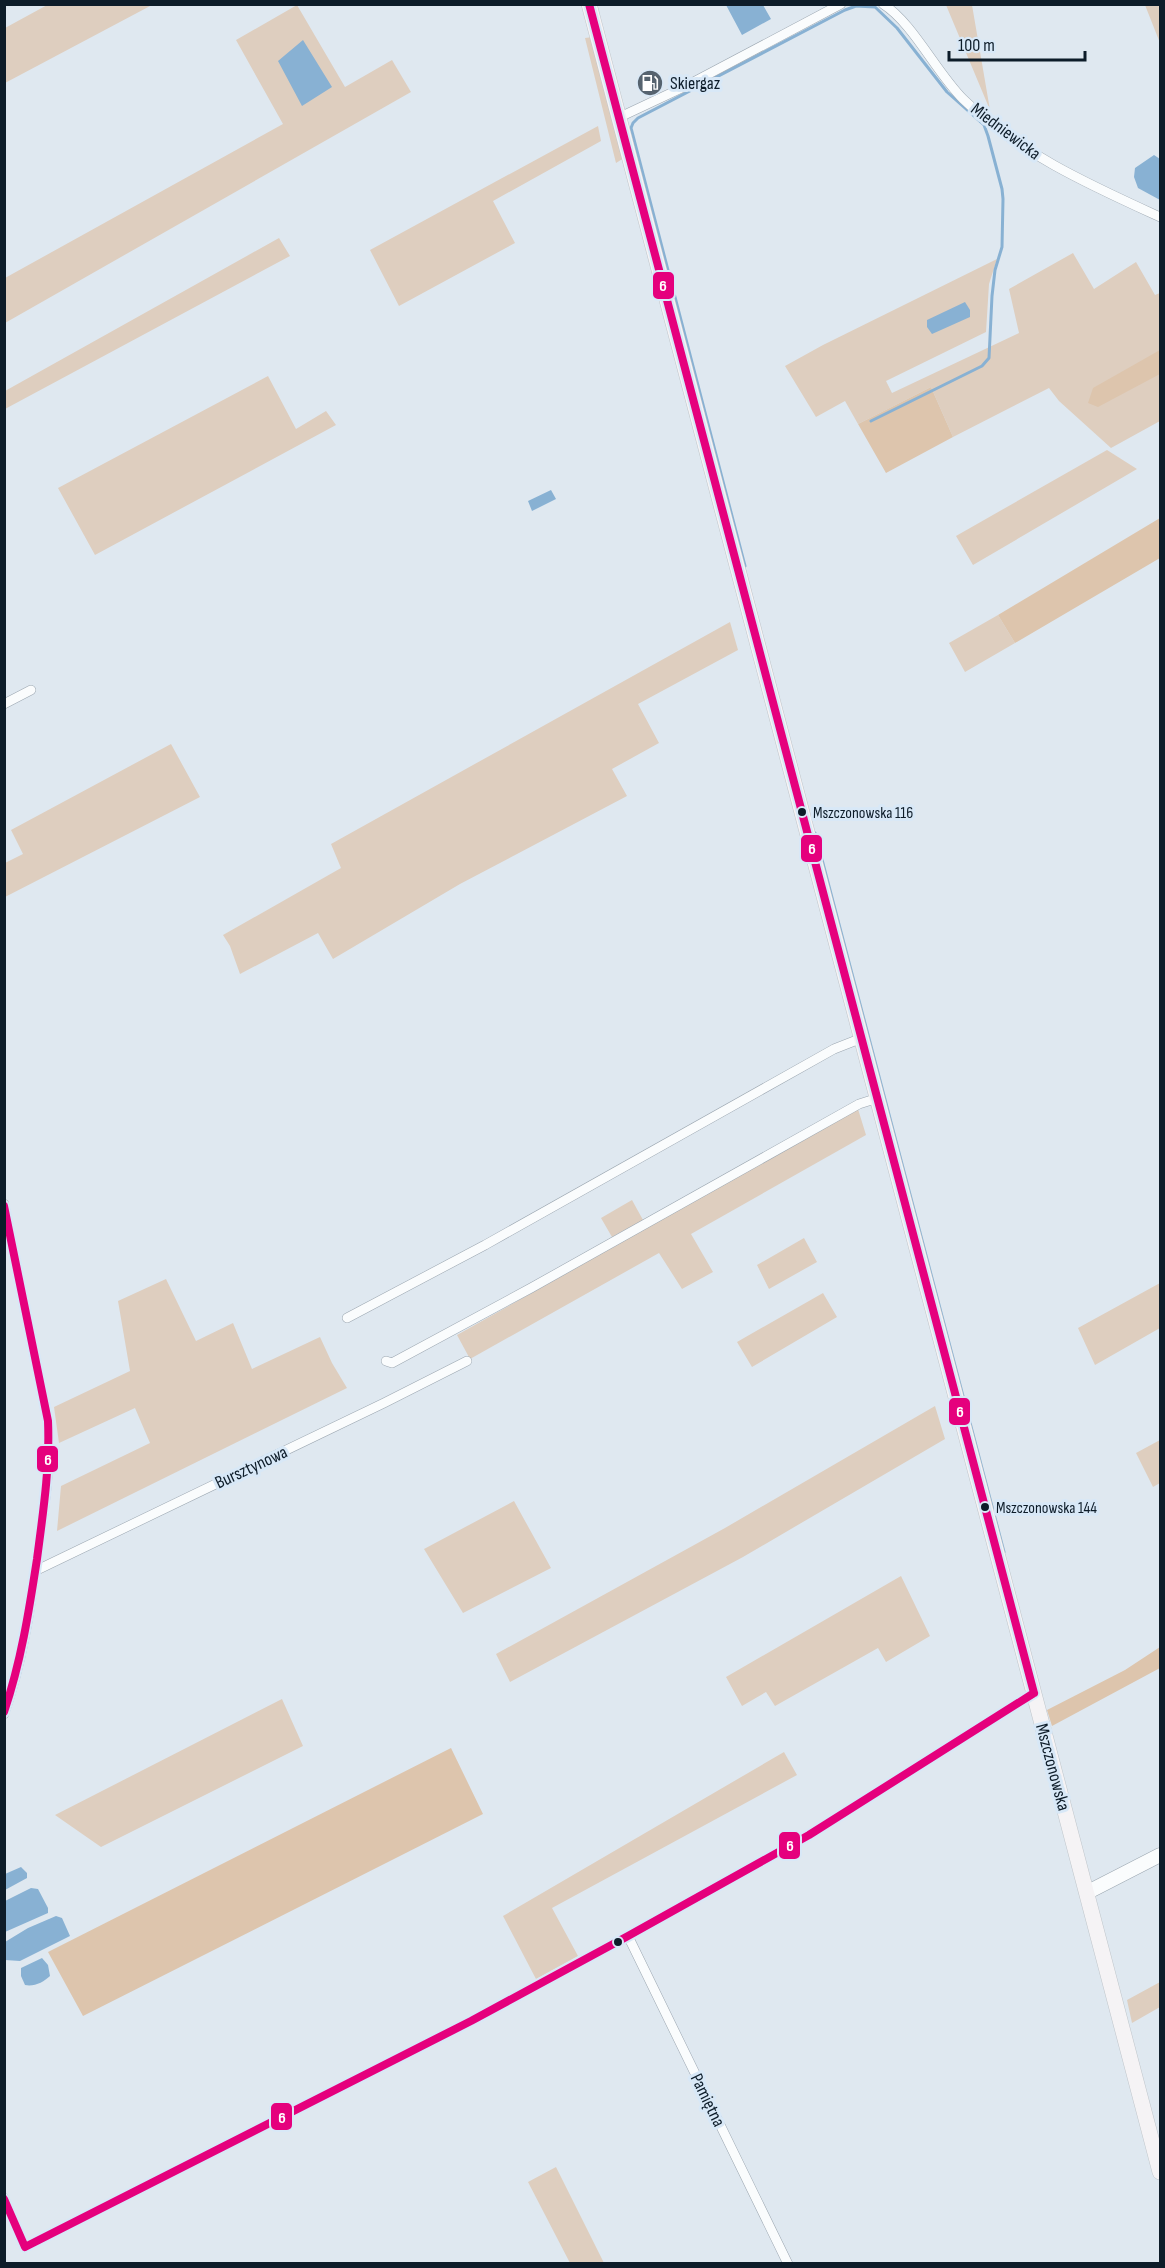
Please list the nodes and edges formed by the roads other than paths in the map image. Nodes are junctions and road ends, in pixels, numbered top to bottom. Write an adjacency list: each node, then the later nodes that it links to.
1 (589, 4): 4 (main road, Mszczonowska)
2 (841, 4): 4 (street)
3 (883, 4): 5 (street, Miedniewicka)
4 (620, 117): 8 (main road, Mszczonowska)
5 (1161, 217)
6 (31, 690): 7 (street)
7 (4, 704)
8 (862, 1038): 9 (main road, Mszczonowska); 11 (street)
9 (878, 1098): 12 (street); 15 (main road, Mszczonowska)
10 (4, 1204): 14 (street)
11 (347, 1318)
12 (386, 1361)
13 (467, 1361): 14 (street, Bursztynowa)
14 (35, 1571): 16 (street)
15 (1034, 1693): 18 (main road, Mszczonowska); 19 (street)
16 (4, 1714)
17 (1161, 1855): 18 (main road)
18 (1088, 1892): 20 (main road, Mszczonowska)
19 (628, 1936): 21 (street); 22 (street, Pamiętna)
20 (1161, 2172)
21 (4, 2198)
22 (789, 2264)

